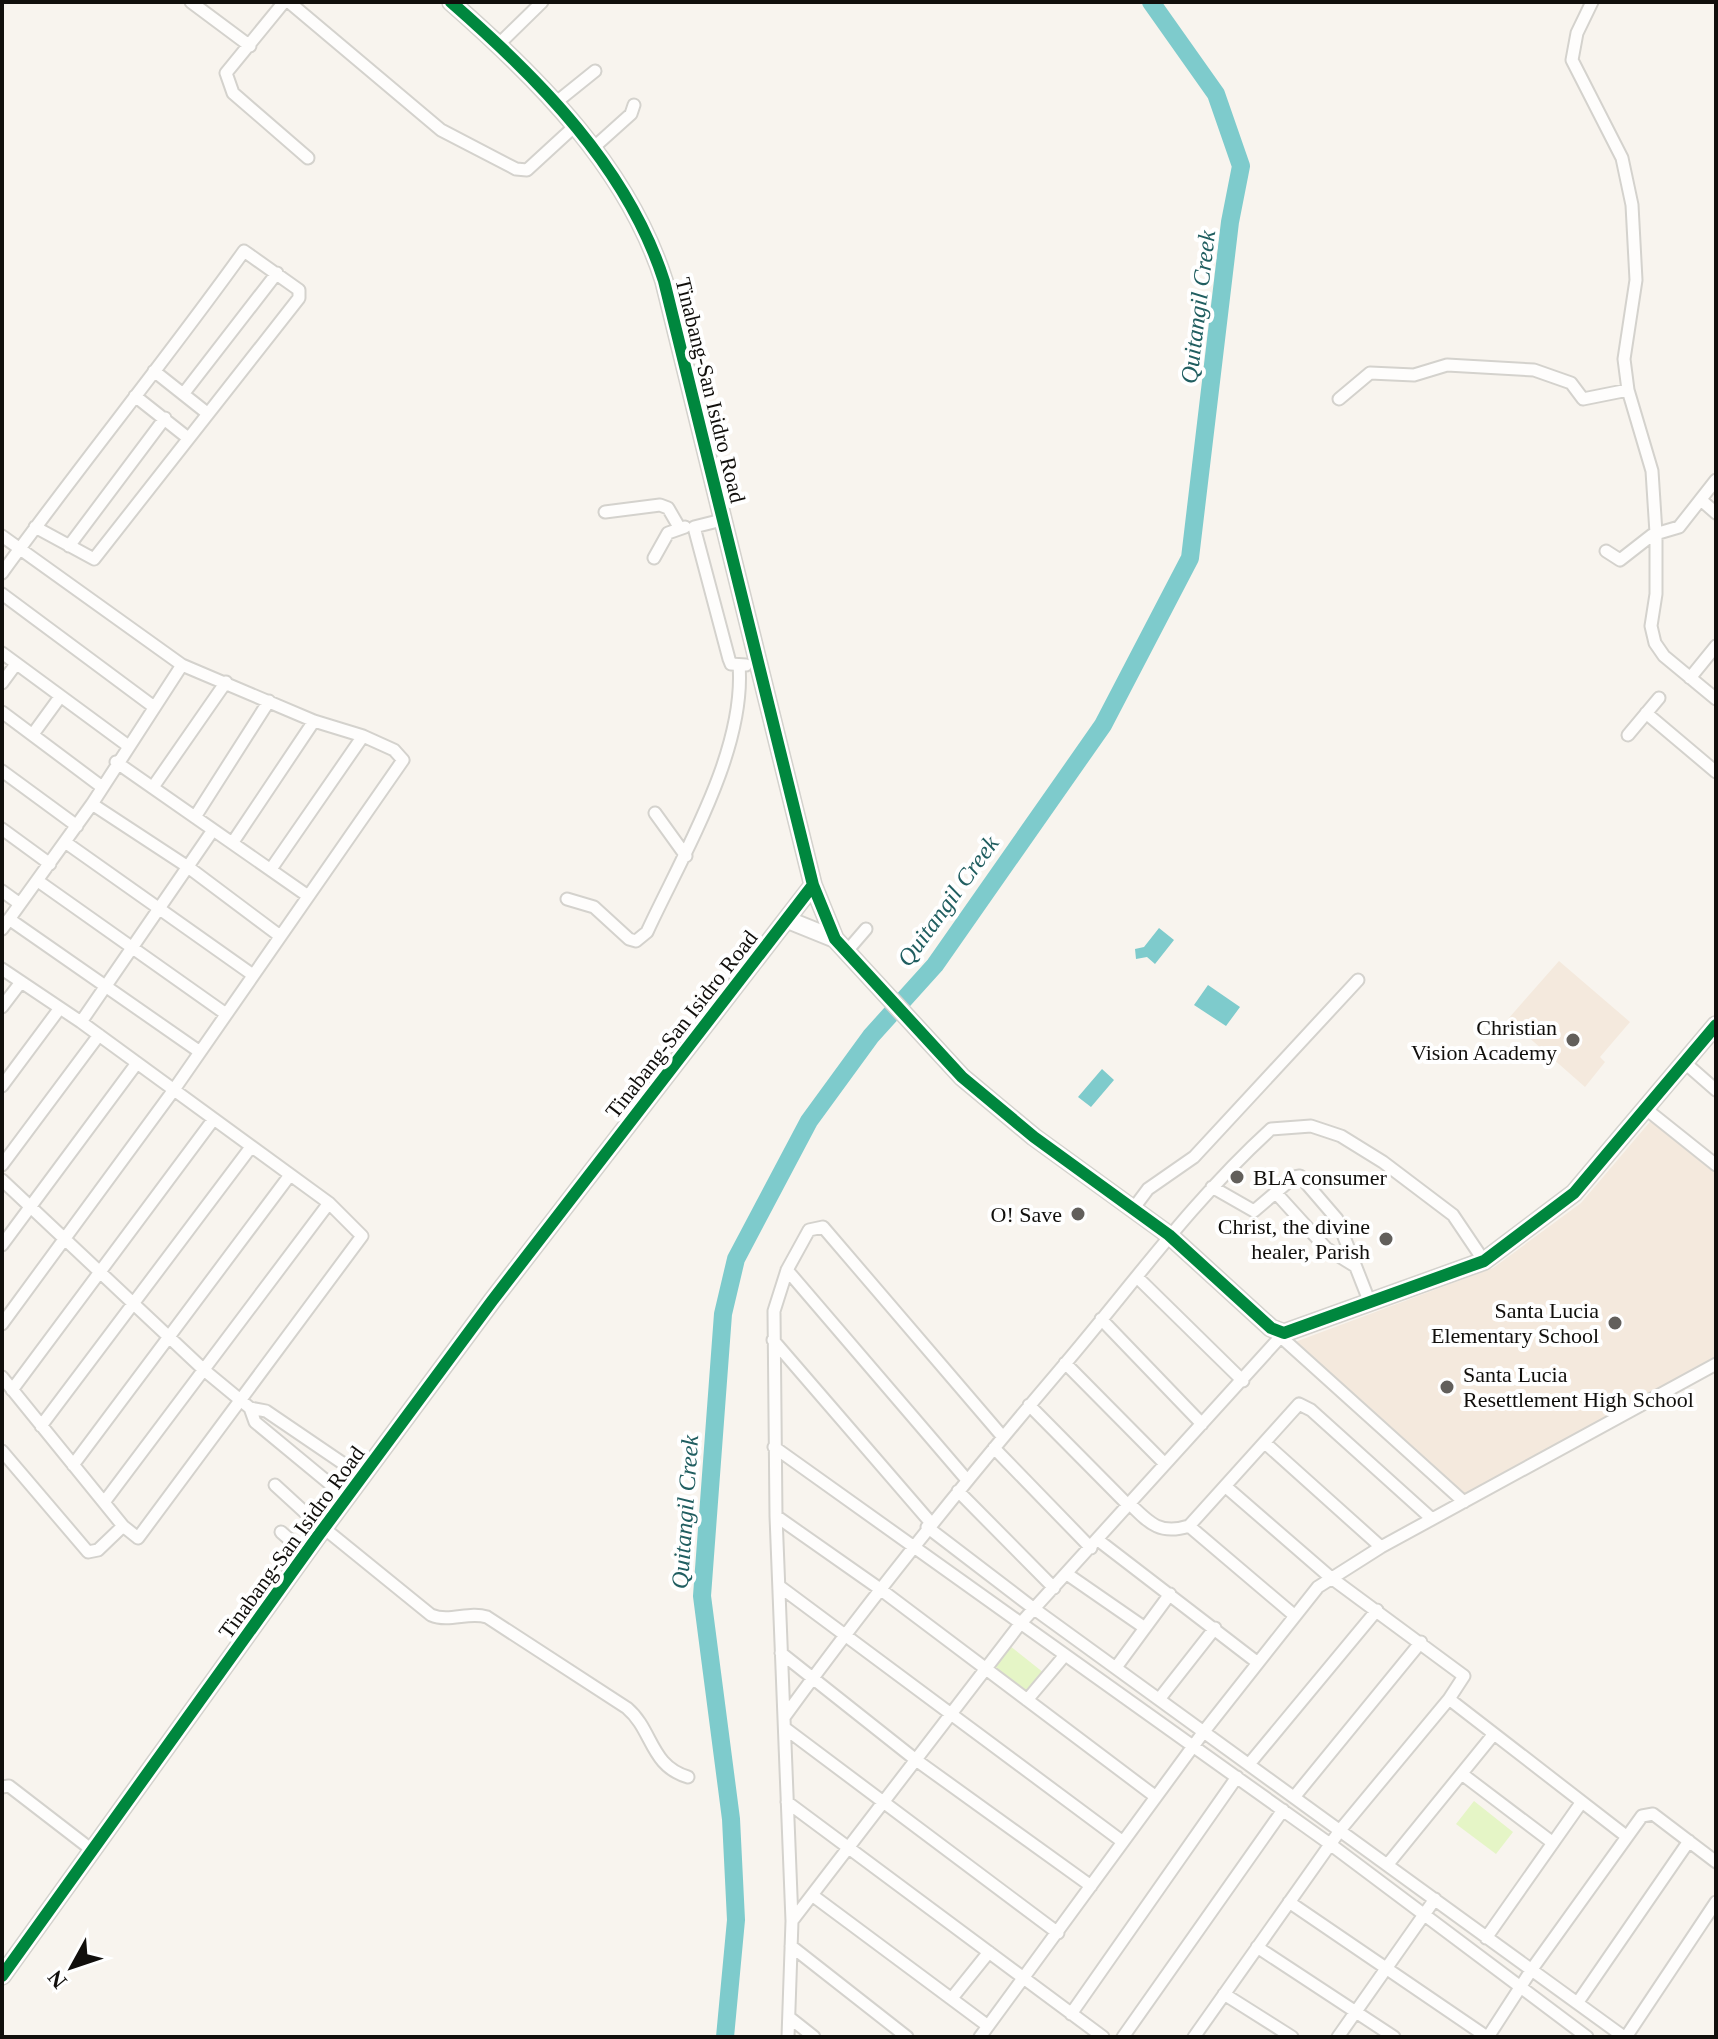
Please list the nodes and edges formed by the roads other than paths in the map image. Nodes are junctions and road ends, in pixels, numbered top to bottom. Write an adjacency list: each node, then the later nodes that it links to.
1 (191, 2): 7 (street)
2 (287, 2): 7 (street); 11 (street)
3 (451, 2): 6 (street, Tinabang-San Isidro Road)
4 (542, 2): 6 (street)
5 (1592, 2): 16 (street)
6 (498, 45): 9 (street, Tinabang-San Isidro Road)
7 (250, 46): 13 (street)
8 (595, 71): 9 (street)
9 (554, 104): 11 (street, Tinabang-San Isidro Road)
10 (634, 105): 12 (street)
11 (576, 125): 12 (street, Tinabang-San Isidro Road)
12 (592, 149): 27 (street, Tinabang-San Isidro Road)
13 (308, 158)
14 (277, 273): 15 (street); 17 (street); 20 (street)
15 (154, 371): 17 (street); 18 (street)
16 (1628, 390): 19 (street); 31 (street)
17 (184, 393): 20 (street)
18 (135, 396): 21 (street); 28 (street)
19 (1339, 399)
20 (207, 413): 22 (street)
21 (165, 418): 22 (street); 33 (street)
22 (188, 438): 33 (street)
23 (1716, 480): 24 (street)
24 (1701, 500): 26 (street); 31 (street)
25 (605, 512): 29 (street)
26 (1716, 513)
27 (722, 520): 30 (street); 41 (street, Tinabang-San Isidro Road)
28 (35, 527): 33 (street); 34 (street)
29 (679, 527): 30 (street); 36 (street)
30 (694, 527): 44 (street)
31 (1656, 533): 35 (street); 45 (street)
32 (2, 536): 34 (street)
33 (69, 546)
34 (20, 548): 37 (street); 43 (street)
35 (1606, 551)
36 (654, 558)
37 (2, 573)
38 (2, 594): 52 (street)
39 (1716, 646): 45 (street)
40 (2, 653): 42 (street)
41 (758, 663): 44 (street); 78 (street, Tinabang-San Isidro Road)
42 (16, 664): 47 (street); 48 (street)
43 (182, 665): 46 (street); 52 (street)
44 (739, 665): 73 (street)
45 (1690, 678): 50 (street)
46 (226, 682): 51 (street); 64 (street)
47 (2, 683)
48 (60, 697): 56 (street); 59 (street)
49 (1659, 698): 54 (street)
50 (1716, 699)
51 (269, 701): 55 (street); 67 (street)
52 (154, 707): 59 (street)
53 (2, 712): 56 (street)
54 (1646, 713): 57 (street); 62 (street)
55 (314, 721): 58 (street); 72 (street)
56 (33, 734): 63 (street)
57 (1628, 735)
58 (363, 736): 76 (street); 80 (street)
59 (127, 745): 60 (street)
60 (116, 762): 63 (street); 64 (street)
61 (2, 771): 68 (street)
62 (1716, 772)
63 (102, 787): 65 (street)
64 (153, 787): 67 (street)
65 (92, 804): 68 (street); 75 (street)
66 (655, 813): 73 (street)
67 (195, 817): 70 (street)
68 (77, 826): 71 (street)
69 (2, 829): 74 (street)
70 (213, 830): 72 (street); 75 (street)
71 (65, 842): 74 (street); 83 (street)
72 (233, 842): 76 (street)
73 (686, 856): 81 (street)
74 (50, 864): 77 (street)
75 (188, 867): 83 (street); 87 (street)
76 (271, 869): 80 (street)
77 (38, 881): 82 (street); 89 (street)
78 (813, 885): 84 (street, Tinabang-San Isidro Road); 88 (street)
79 (2, 891): 82 (street)
80 (308, 896): 87 (street)
81 (567, 899)
82 (20, 904): 85 (street)
83 (161, 907): 89 (street); 91 (street)
84 (788, 920): 88 (street); 152 (street, Tinabang-San Isidro Road)
85 (5, 924): 94 (street)
86 (866, 929): 88 (street)
87 (280, 936): 91 (street)
88 (841, 945): 118 (street)
89 (134, 947): 94 (street); 97 (street)
90 (2, 969): 93 (street)
91 (253, 975): 97 (street)
92 (1358, 980): 118 (street)
93 (21, 982): 95 (street); 96 (street)
94 (107, 984): 98 (street); 101 (street)
95 (2, 1007)
96 (60, 1008): 98 (street); 104 (street)
97 (226, 1014): 101 (street)
98 (81, 1022): 100 (street)
99 (1716, 1025): 102 (street)
100 (99, 1035): 103 (street); 110 (street)
101 (200, 1052): 106 (street)
102 (1684, 1062): 105 (street); 107 (street)
103 (137, 1063): 106 (street); 117 (street)
104 (2, 1086)
105 (1716, 1090)
106 (173, 1091): 108 (street); 120 (street)
107 (1646, 1109): 111 (street); 122 (street)
108 (213, 1120): 109 (street); 125 (street)
109 (251, 1147): 112 (street); 128 (street)
110 (2, 1165)
111 (1716, 1165)
112 (290, 1175): 116 (street); 132 (street)
113 (2, 1180): 117 (street)
114 (1212, 1187): 115 (street); 119 (street); 122 (street)
115 (1276, 1193): 123 (street); 123 (street)
116 (329, 1203): 136 (street); 140 (street)
117 (31, 1207): 120 (street); 121 (street)
118 (1133, 1209): 119 (street)
119 (1169, 1235): 126 (street); 131 (street)
120 (64, 1241): 125 (street); 130 (street)
121 (2, 1245)
122 (1484, 1261): 127 (street)
123 (1356, 1267): 127 (street)
124 (787, 1270): 133 (street); 145 (street); 153 (street)
125 (100, 1272): 128 (street); 139 (street)
126 (1137, 1277): 129 (street); 138 (street)
127 (1370, 1303): 131 (street)
128 (134, 1304): 132 (street); 144 (street)
129 (1101, 1319): 134 (street); 143 (street)
130 (2, 1324)
131 (1283, 1335): 138 (street); 159 (street)
132 (170, 1337): 136 (street); 151 (street)
133 (773, 1340): 147 (street); 163 (street)
134 (1065, 1363): 141 (street); 150 (street)
135 (1716, 1364): 159 (street)
136 (204, 1370): 140 (street); 158 (street)
137 (2, 1377): 139 (street)
138 (1243, 1381): 143 (street)
139 (12, 1390): 144 (street)
140 (239, 1401): 142 (street); 164 (street)
141 (1029, 1405): 145 (street); 160 (street)
142 (250, 1408): 152 (street); 157 (street)
143 (1202, 1424): 150 (street)
144 (41, 1426): 151 (street)
145 (1002, 1436): 148 (street)
146 (1265, 1443): 155 (street); 162 (street); 170 (street)
147 (774, 1447): 161 (street); 168 (street)
148 (994, 1448): 153 (street); 169 (street)
149 (2, 1451): 164 (street)
150 (1165, 1464): 160 (street)
151 (73, 1465): 158 (street)
152 (363, 1477): 157 (street, Tinabang-San Isidro Road)
153 (967, 1480): 156 (street)
154 (275, 1485): 167 (street)
155 (1225, 1486): 165 (street); 173 (street)
156 (958, 1491): 163 (street); 175 (street)
157 (347, 1498): 167 (street, Tinabang-San Isidro Road)
158 (105, 1501): 164 (street)
159 (1464, 1502): 162 (street)
160 (1130, 1506): 165 (street); 169 (street)
161 (776, 1516): 174 (street); 176 (street)
162 (1432, 1519): 170 (street)
163 (929, 1525): 168 (street); 178 (street)
164 (123, 1526)
165 (1189, 1526): 180 (street)
166 (281, 1532): 171 (street)
167 (322, 1532): 171 (street, Tinabang-San Isidro Road); 204 (street)
168 (914, 1544): 176 (street); 181 (street)
169 (1095, 1544): 172 (street); 177 (street)
170 (1381, 1547): 173 (street)
171 (306, 1554): 220 (street, Tinabang-San Isidro Road)
172 (1067, 1574): 175 (street); 182 (street)
173 (1330, 1577): 179 (street); 180 (street)
174 (779, 1586): 184 (street); 186 (street)
175 (1054, 1588): 178 (street)
176 (880, 1589): 184 (street); 190 (street)
177 (1170, 1594): 182 (street); 183 (street)
178 (1033, 1608): 181 (street); 189 (street)
179 (1377, 1610): 185 (street); 202 (street)
180 (1295, 1616): 188 (street)
181 (1020, 1624): 187 (street); 190 (street)
182 (1145, 1628): 189 (street)
183 (1215, 1628): 188 (street); 192 (street)
184 (845, 1635): 191 (street); 195 (street)
185 (1421, 1642): 193 (street); 207 (street)
186 (781, 1653): 191 (street); 196 (street)
187 (1065, 1655): 194 (street); 200 (street)
188 (1258, 1663): 198 (street)
189 (1117, 1666): 192 (street)
190 (987, 1669): 194 (street); 195 (street)
191 (813, 1677): 196 (street); 201 (street)
192 (1160, 1698): 198 (street)
193 (1449, 1699): 199 (street); 213 (street)
194 (1027, 1700): 208 (street)
195 (952, 1715): 201 (street); 216 (street)
196 (785, 1716): 197 (street)
197 (786, 1729): 209 (street); 210 (street)
198 (1205, 1730): 200 (street); 202 (street)
199 (1493, 1735): 203 (street); 211 (street)
200 (1194, 1745): 205 (street); 208 (street)
201 (916, 1760): 210 (street); 223 (street)
202 (1250, 1763): 207 (street)
203 (1462, 1774): 217 (street); 222 (street)
204 (688, 1777)
205 (1237, 1777): 212 (street); 244 (street)
206 (2, 1787): 220 (street)
207 (1295, 1796): 213 (street)
208 (1156, 1797): 216 (street)
209 (787, 1802): 219 (street); 229 (street)
210 (882, 1803): 219 (street); 230 (street)
211 (1581, 1803): 214 (street); 217 (street)
212 (1283, 1810): 218 (street); 254 (street)
213 (1341, 1829): 218 (street); 222 (street)
214 (1626, 1836): 215 (street); 236 (street)
215 (1689, 1841): 221 (street); 242 (street)
216 (1123, 1842): 223 (street)
217 (1553, 1843): 231 (street)
218 (1330, 1844): 226 (street); 228 (street)
219 (848, 1847): 224 (street); 234 (street)
220 (92, 1850): 237 (street, Tinabang-San Isidro Road)
221 (1716, 1862)
222 (1388, 1864): 225 (street)
223 (1091, 1886): 230 (street)
224 (812, 1895): 229 (street); 241 (street)
225 (1435, 1899): 228 (street); 231 (street)
226 (1289, 1902): 233 (street); 235 (street)
227 (1716, 1902): 261 (street)
228 (1422, 1916): 235 (street); 239 (street)
229 (792, 1921): 232 (street)
230 (1058, 1933): 238 (street)
231 (1486, 1938): 236 (street)
232 (791, 1946): 245 (street); 251 (street)
233 (1257, 1947): 240 (street); 243 (street)
234 (989, 1952): 238 (street); 241 (street)
235 (1386, 1967): 243 (street); 258 (street)
236 (1532, 1969): 239 (street); 242 (street)
237 (2, 1976)
238 (1024, 1979): 244 (street); 247 (street)
239 (1521, 1986): 246 (street); 258 (street)
240 (1224, 1994): 248 (street); 255 (street)
241 (952, 1998): 247 (street)
242 (1578, 2002): 261 (street)
243 (1356, 2010): 256 (street); 257 (street)
244 (1071, 2014): 253 (street)
245 (790, 2018): 249 (street); 250 (street)
246 (1570, 2025): 259 (street); 260 (street)
247 (988, 2026): 252 (street)
248 (1195, 2036)
249 (788, 2037)
250 (814, 2037)
251 (907, 2037)
252 (980, 2037)
253 (1103, 2037)
254 (1123, 2037)
255 (1292, 2037)
256 (1338, 2037)
257 (1394, 2037)
258 (1488, 2037)
259 (1562, 2037)
260 (1587, 2037)
261 (1625, 2037)

